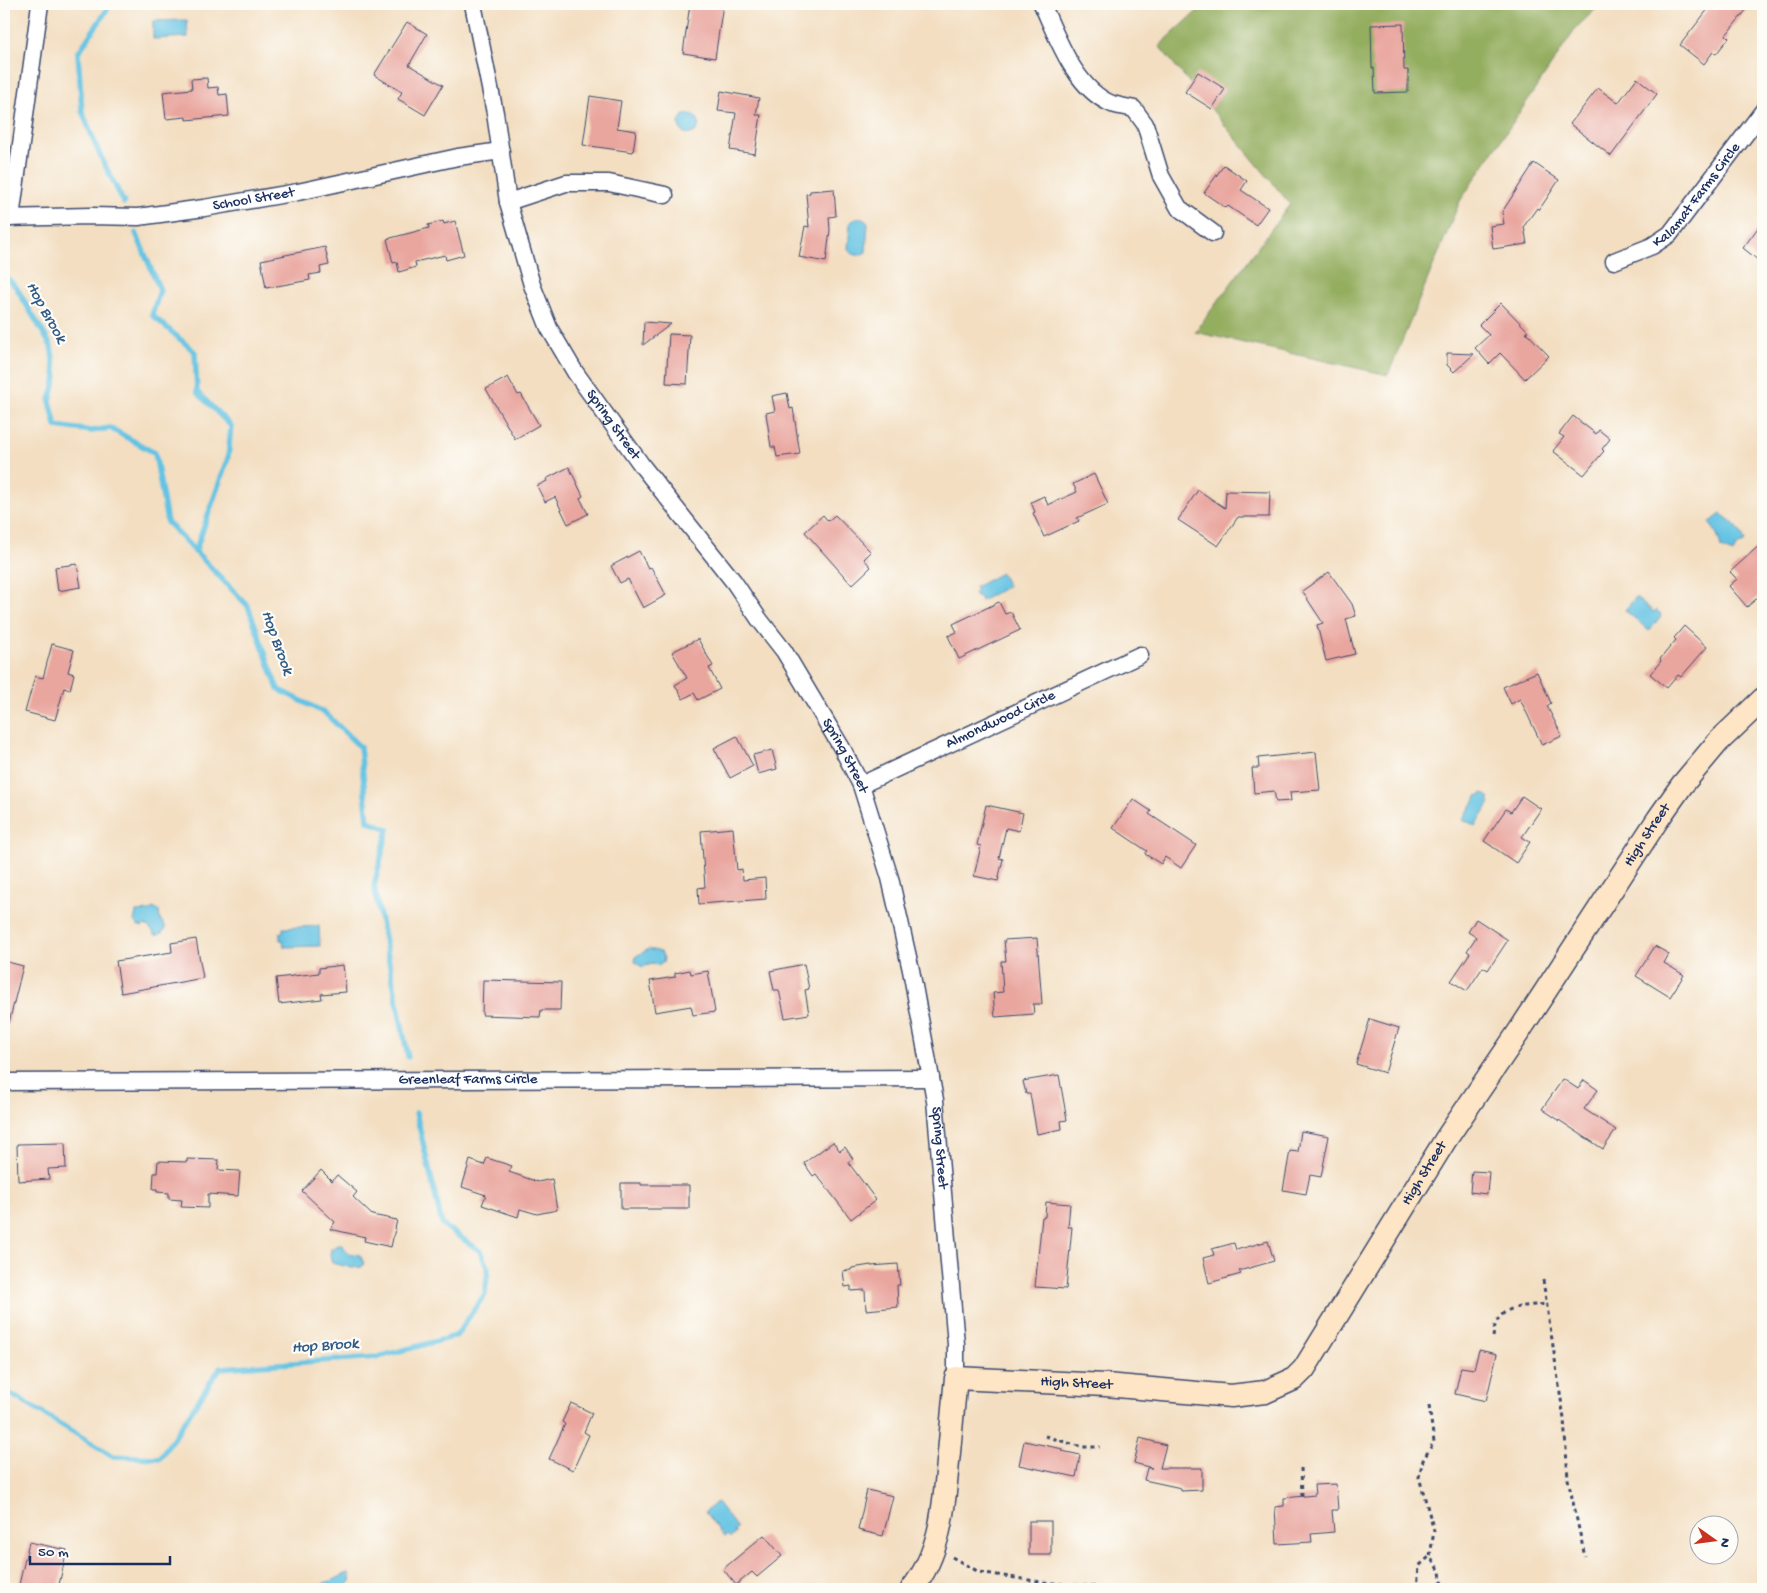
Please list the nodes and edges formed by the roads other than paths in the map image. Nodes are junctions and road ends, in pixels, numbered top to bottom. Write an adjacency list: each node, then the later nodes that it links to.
1 (40, 4): 8 (street)
2 (473, 4): 5 (street, Spring Street)
3 (1042, 4): 9 (street)
4 (1763, 111): 10 (street, Kalamat Farms Circle)
5 (502, 151): 7 (street, Spring Street); 8 (street, School Street)
6 (665, 195): 7 (street)
7 (508, 202): 13 (street, Spring Street)
8 (7, 218)
9 (1213, 233)
10 (1614, 261)
11 (1140, 655): 13 (street, Almondwood Circle)
12 (1763, 699): 16 (street, High Street)
13 (861, 785): 14 (street, Spring Street)
14 (931, 1078): 15 (street, Greenleaf Farms Circle); 16 (street, Spring Street)
15 (4, 1082)
16 (956, 1378): 17 (street, Spring Street)
17 (912, 1589)

